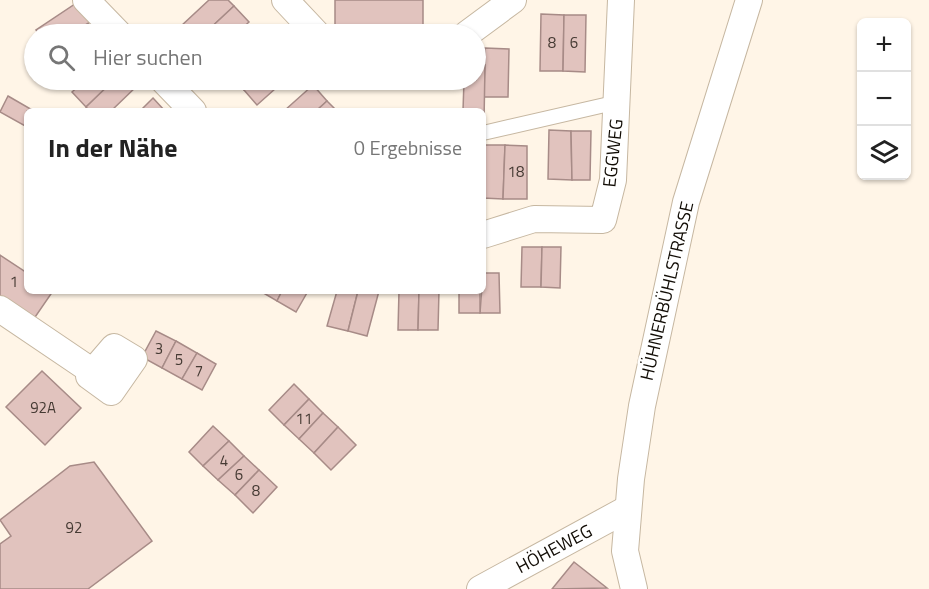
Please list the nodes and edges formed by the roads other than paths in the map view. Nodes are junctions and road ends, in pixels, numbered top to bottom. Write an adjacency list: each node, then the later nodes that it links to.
1 (86, 0): 6 (street)
2 (285, 0): 7 (street)
3 (513, 0): 8 (street)
4 (621, 0): 10 (street, EGGWEG)
5 (749, 0): 16 (street, HÜHNERBÜHLSTRASSE)
6 (109, 24)
7 (308, 24)
8 (481, 24)
9 (173, 90): 11 (street)
10 (618, 102): 12 (lane); 13 (street, EGGWEG)
11 (190, 108)
12 (486, 132)
13 (486, 234)
14 (0, 309): 15 (street)
15 (93, 372)
16 (627, 509): 17 (street, HÖHEWEG); 18 (street, HÜHNERBÜHLSTRASSE)
17 (480, 589)
18 (634, 589)

